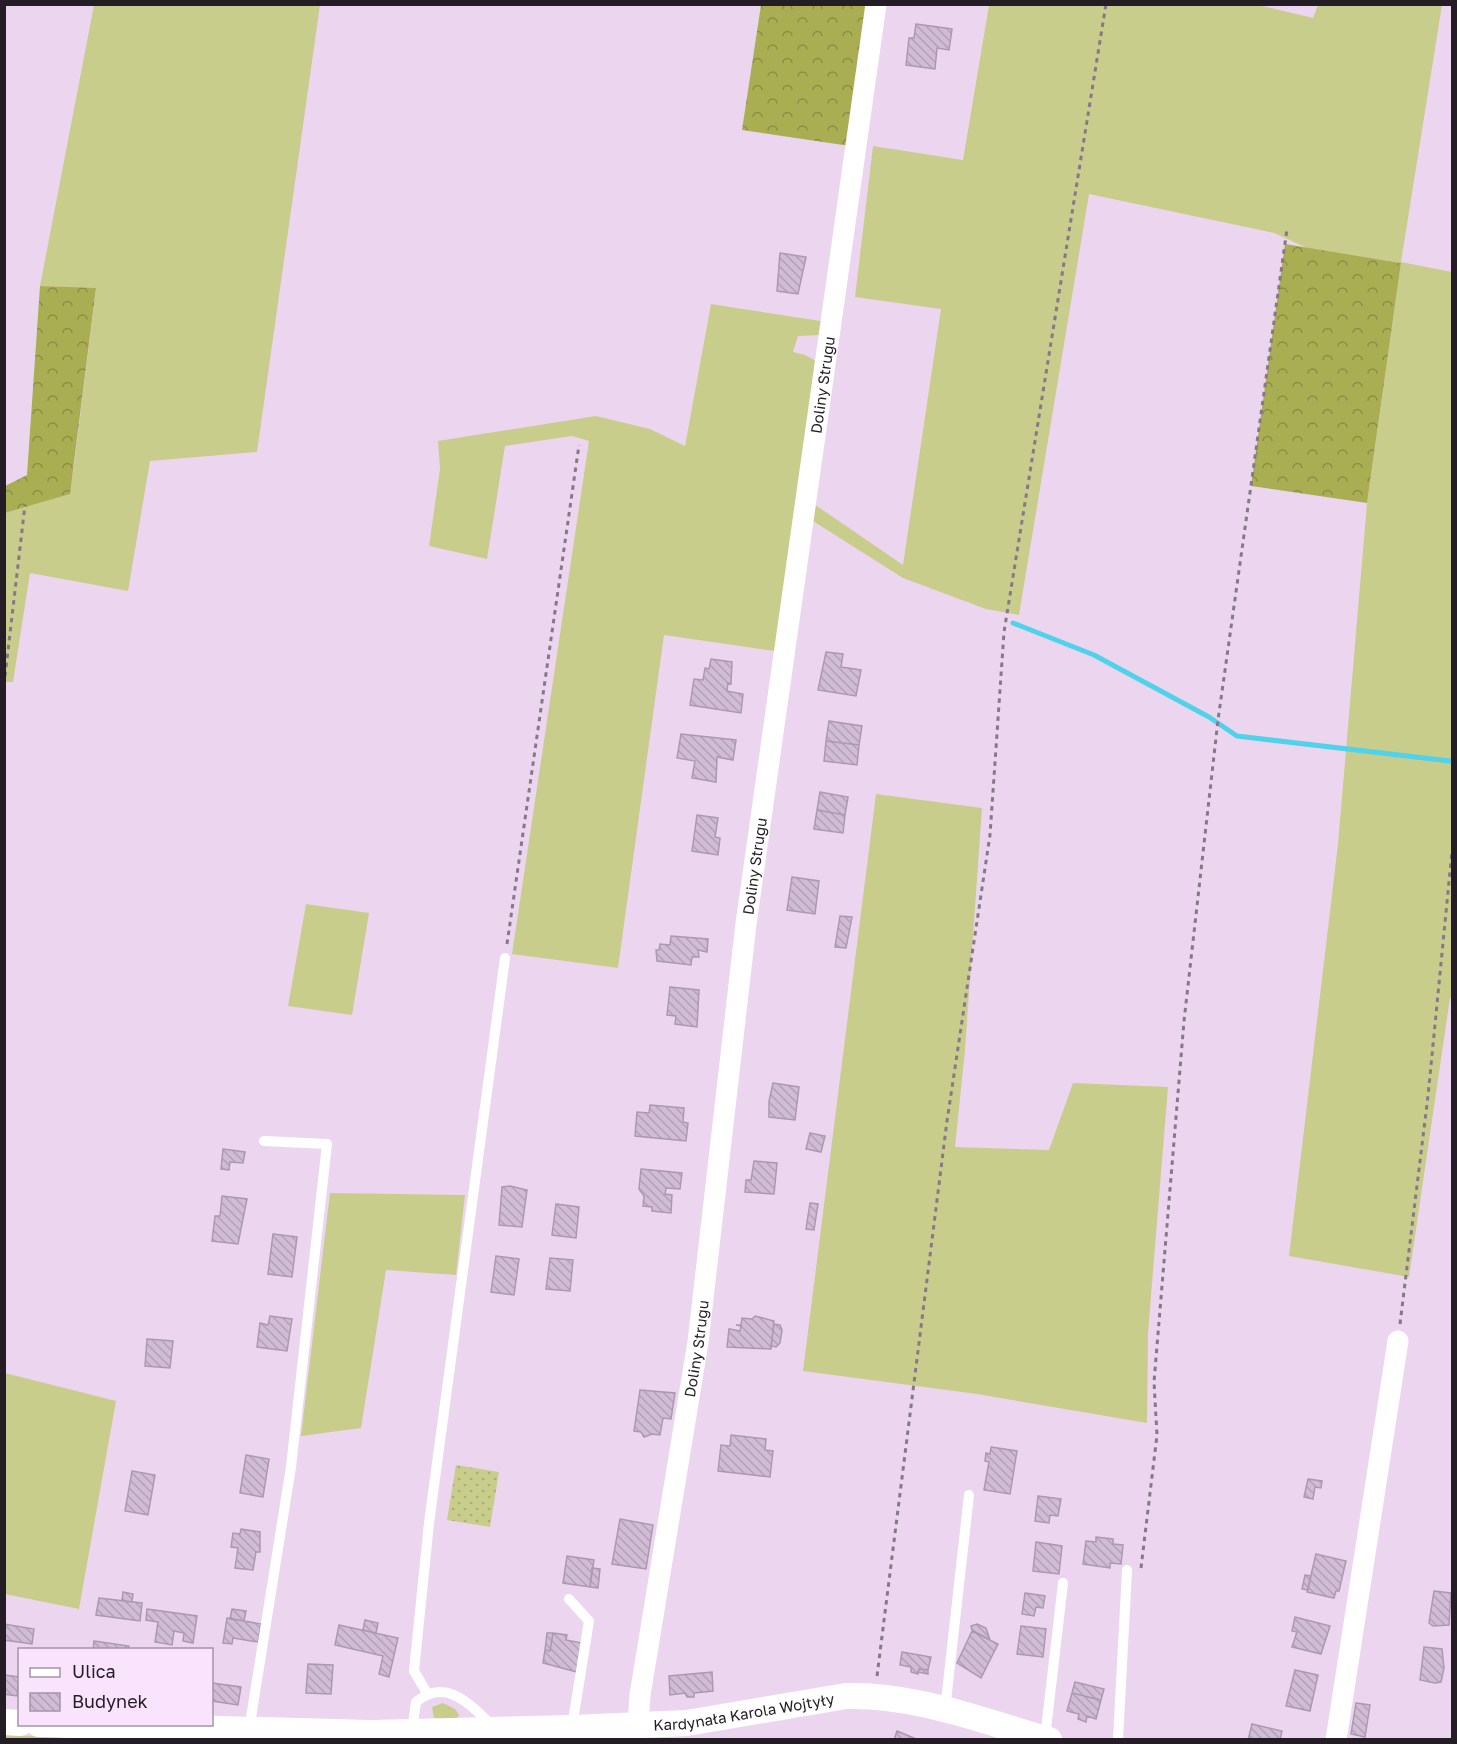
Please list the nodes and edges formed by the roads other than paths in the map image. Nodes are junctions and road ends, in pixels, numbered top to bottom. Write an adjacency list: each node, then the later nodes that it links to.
1 (876, 4): 16 (street, Doliny Strugu)
2 (505, 958): 9 (lane)
3 (264, 1141): 14 (lane)
4 (1398, 1341): 20 (street)
5 (969, 1495): 10 (lane)
6 (1127, 1570): 19 (lane)
7 (1063, 1583): 18 (lane)
8 (569, 1599): 12 (lane)
9 (427, 1693): 13 (lane); 15 (lane)
10 (945, 1710): 16 (street, Kardynała Karola Wojtyły); 18 (street, Kardynała Karola Wojtyły)
11 (55, 1726): 17 (street, Kardynała Karola Wojtyły)
12 (572, 1728): 13 (street, Kardynała Karola Wojtyły); 16 (street, Kardynała Karola Wojtyły)
13 (496, 1729): 15 (street, Kardynała Karola Wojtyły)
14 (249, 1730): 15 (street, Kardynała Karola Wojtyły); 17 (street, Kardynała Karola Wojtyły)
15 (412, 1731)
16 (624, 1731)
17 (185, 1734)
18 (1047, 1739)
19 (1118, 1740)
20 (1336, 1740)

